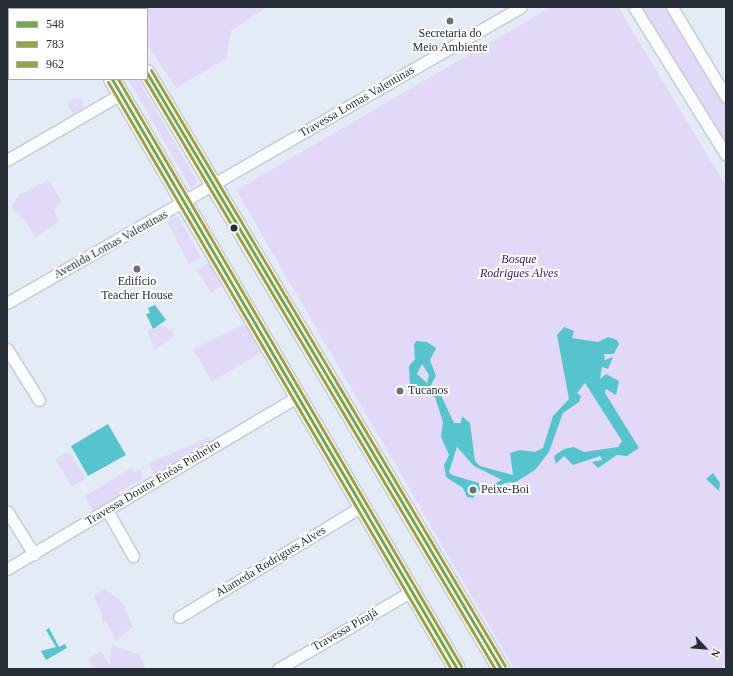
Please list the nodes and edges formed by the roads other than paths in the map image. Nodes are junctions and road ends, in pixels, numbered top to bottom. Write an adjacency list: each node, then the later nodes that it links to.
1 (521, 7): 10 (street, Travessa Lomas Valentinas)
2 (634, 7): 8 (street)
3 (672, 7): 7 (street)
4 (148, 76): 10 (highway)
5 (113, 80): 6 (highway)
6 (121, 94): 9 (street); 11 (highway)
7 (726, 97)
8 (725, 152)
9 (7, 160)
10 (214, 186): 11 (street, Avenida Lomas Valentinas); 26 (highway)
11 (185, 204): 12 (street, Avenida Lomas Valentinas); 14 (highway)
12 (7, 303)
13 (7, 348): 15 (street)
14 (298, 396): 16 (highway); 17 (street, Travessa Doutor Enéas Pinheiro)
15 (39, 400)
16 (362, 506): 22 (highway); 23 (street, Alameda Rodrigues Alves)
17 (107, 510): 19 (street, Travessa Doutor Enéas Pinheiro); 20 (street)
18 (7, 511): 19 (street)
19 (34, 554): 21 (street, Travessa Doutor Enéas Pinheiro)
20 (133, 556)
21 (7, 569)
22 (412, 591): 24 (street, Travessa Pirajá); 25 (highway)
23 (179, 617)
24 (278, 669)
25 (457, 669)
26 (501, 669)

